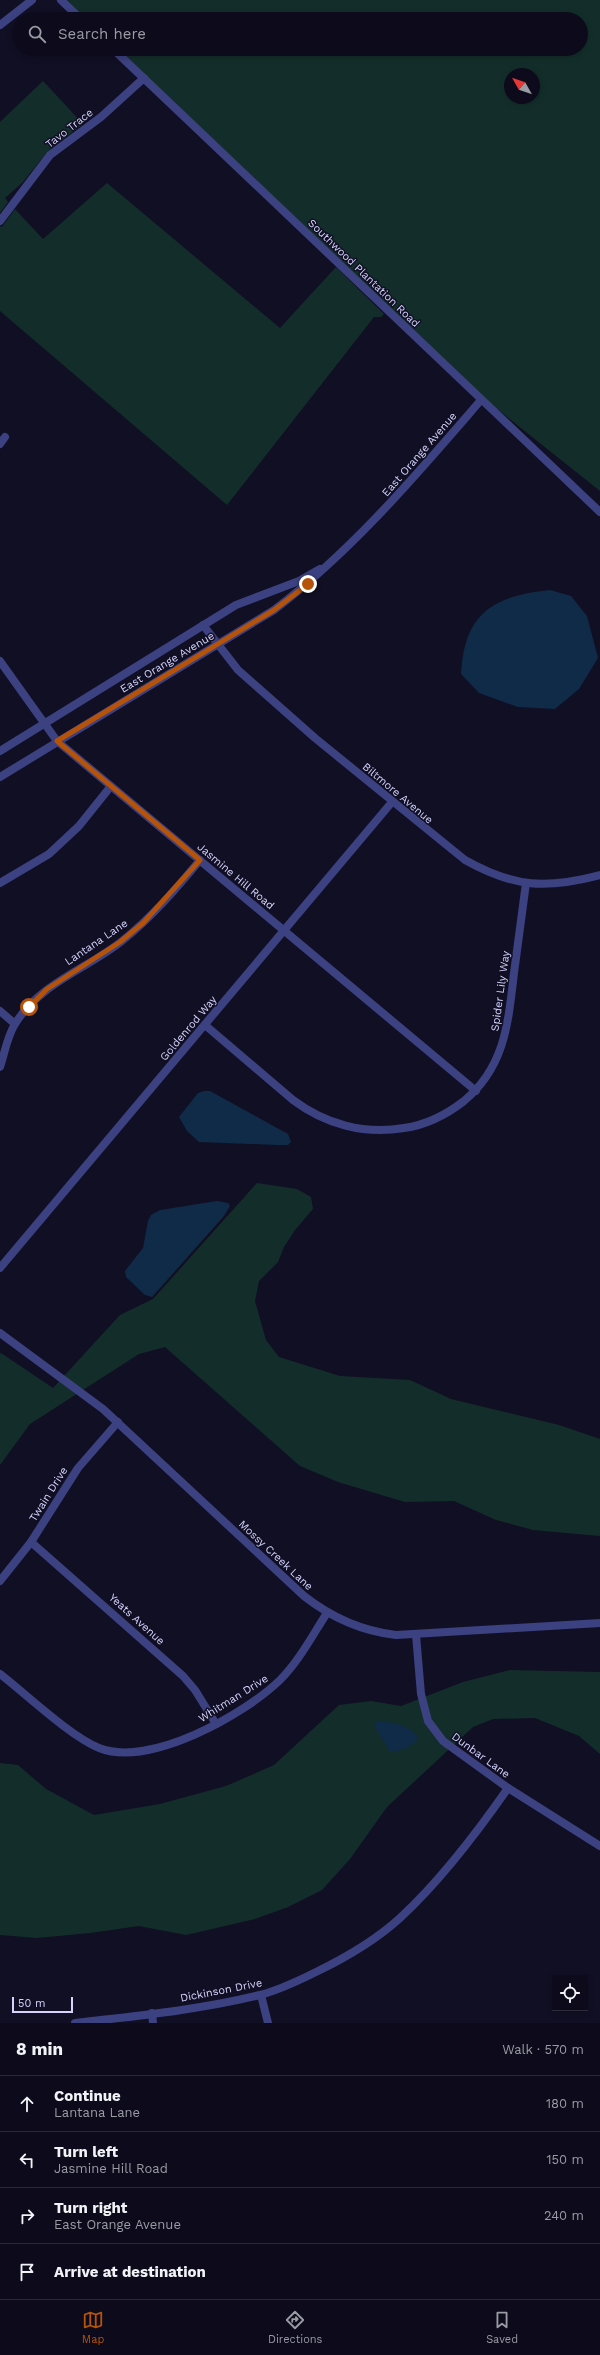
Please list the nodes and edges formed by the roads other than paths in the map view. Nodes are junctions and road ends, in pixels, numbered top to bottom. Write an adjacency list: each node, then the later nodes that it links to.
1 (32, 0): 3 (street)
2 (61, 0): 4 (street)
3 (17, 12)
4 (74, 12)
5 (12, 16): 6 (street)
6 (0, 25)
7 (120, 56): 8 (street, Southwood Plantation Road)
8 (144, 78): 9 (street, Tavo Trace); 10 (street, Southwood Plantation Road)
9 (0, 221)
10 (481, 400): 11 (street, Southwood Plantation Road); 12 (street, East Orange Avenue)
11 (600, 512)
12 (339, 557): 13 (street, East Orange Avenue); 14 (street, East Orange Avenue)
13 (203, 625): 14 (street, Biltmore Avenue); 16 (street, East Orange Avenue)
14 (217, 644): 17 (street, East Orange Avenue); 21 (street, Biltmore Avenue)
15 (0, 661): 16 (street, Jasmine Hill Road)
16 (43, 723): 17 (street, Jasmine Hill Road); 18 (street, East Orange Avenue)
17 (57, 741): 19 (street, East Orange Avenue); 20 (street, Jasmine Hill Road)
18 (0, 750)
19 (0, 777)
20 (110, 786): 22 (street, Jasmine Hill Road); 24 (street)
21 (392, 802): 25 (street, Biltmore Avenue); 26 (street, Goldenrod Way)
22 (200, 860): 26 (street, Jasmine Hill Road); 28 (street, Lantana Lane)
23 (600, 875): 25 (street, Biltmore Avenue)
24 (0, 883)
25 (526, 883): 31 (street, Spider Lily Way)
26 (284, 931): 29 (street, Goldenrod Way); 31 (street, Jasmine Hill Road)
27 (0, 1011): 28 (street)
28 (15, 1024): 30 (street, Lantana Lane)
29 (205, 1025): 31 (street, Spider Lily Way); 32 (street, Goldenrod Way)
30 (0, 1067)
31 (476, 1091)
32 (0, 1268)
33 (0, 1333): 34 (street, Mossy Creek Lane)
34 (118, 1422): 35 (street, Twain Drive); 37 (street, Mossy Creek Lane)
35 (31, 1542): 36 (street, Twain Drive); 41 (street, Yeats Avenue)
36 (0, 1581)
37 (327, 1613): 39 (street, Mossy Creek Lane); 41 (street, Whitman Drive)
38 (600, 1623): 39 (street, Mossy Creek Lane)
39 (416, 1635): 42 (street, Dunbar Lane)
40 (0, 1674): 41 (street, Whitman Drive)
41 (216, 1724)
42 (508, 1788): 43 (street, Dunbar Lane); 44 (street, Dickinson Drive)
43 (600, 1846)
44 (261, 1995): 45 (street, Dickinson Drive); 48 (street)
45 (152, 2013): 46 (street, Dickinson Drive); 47 (street)
46 (74, 2023)
47 (154, 2023)
48 (268, 2023)

